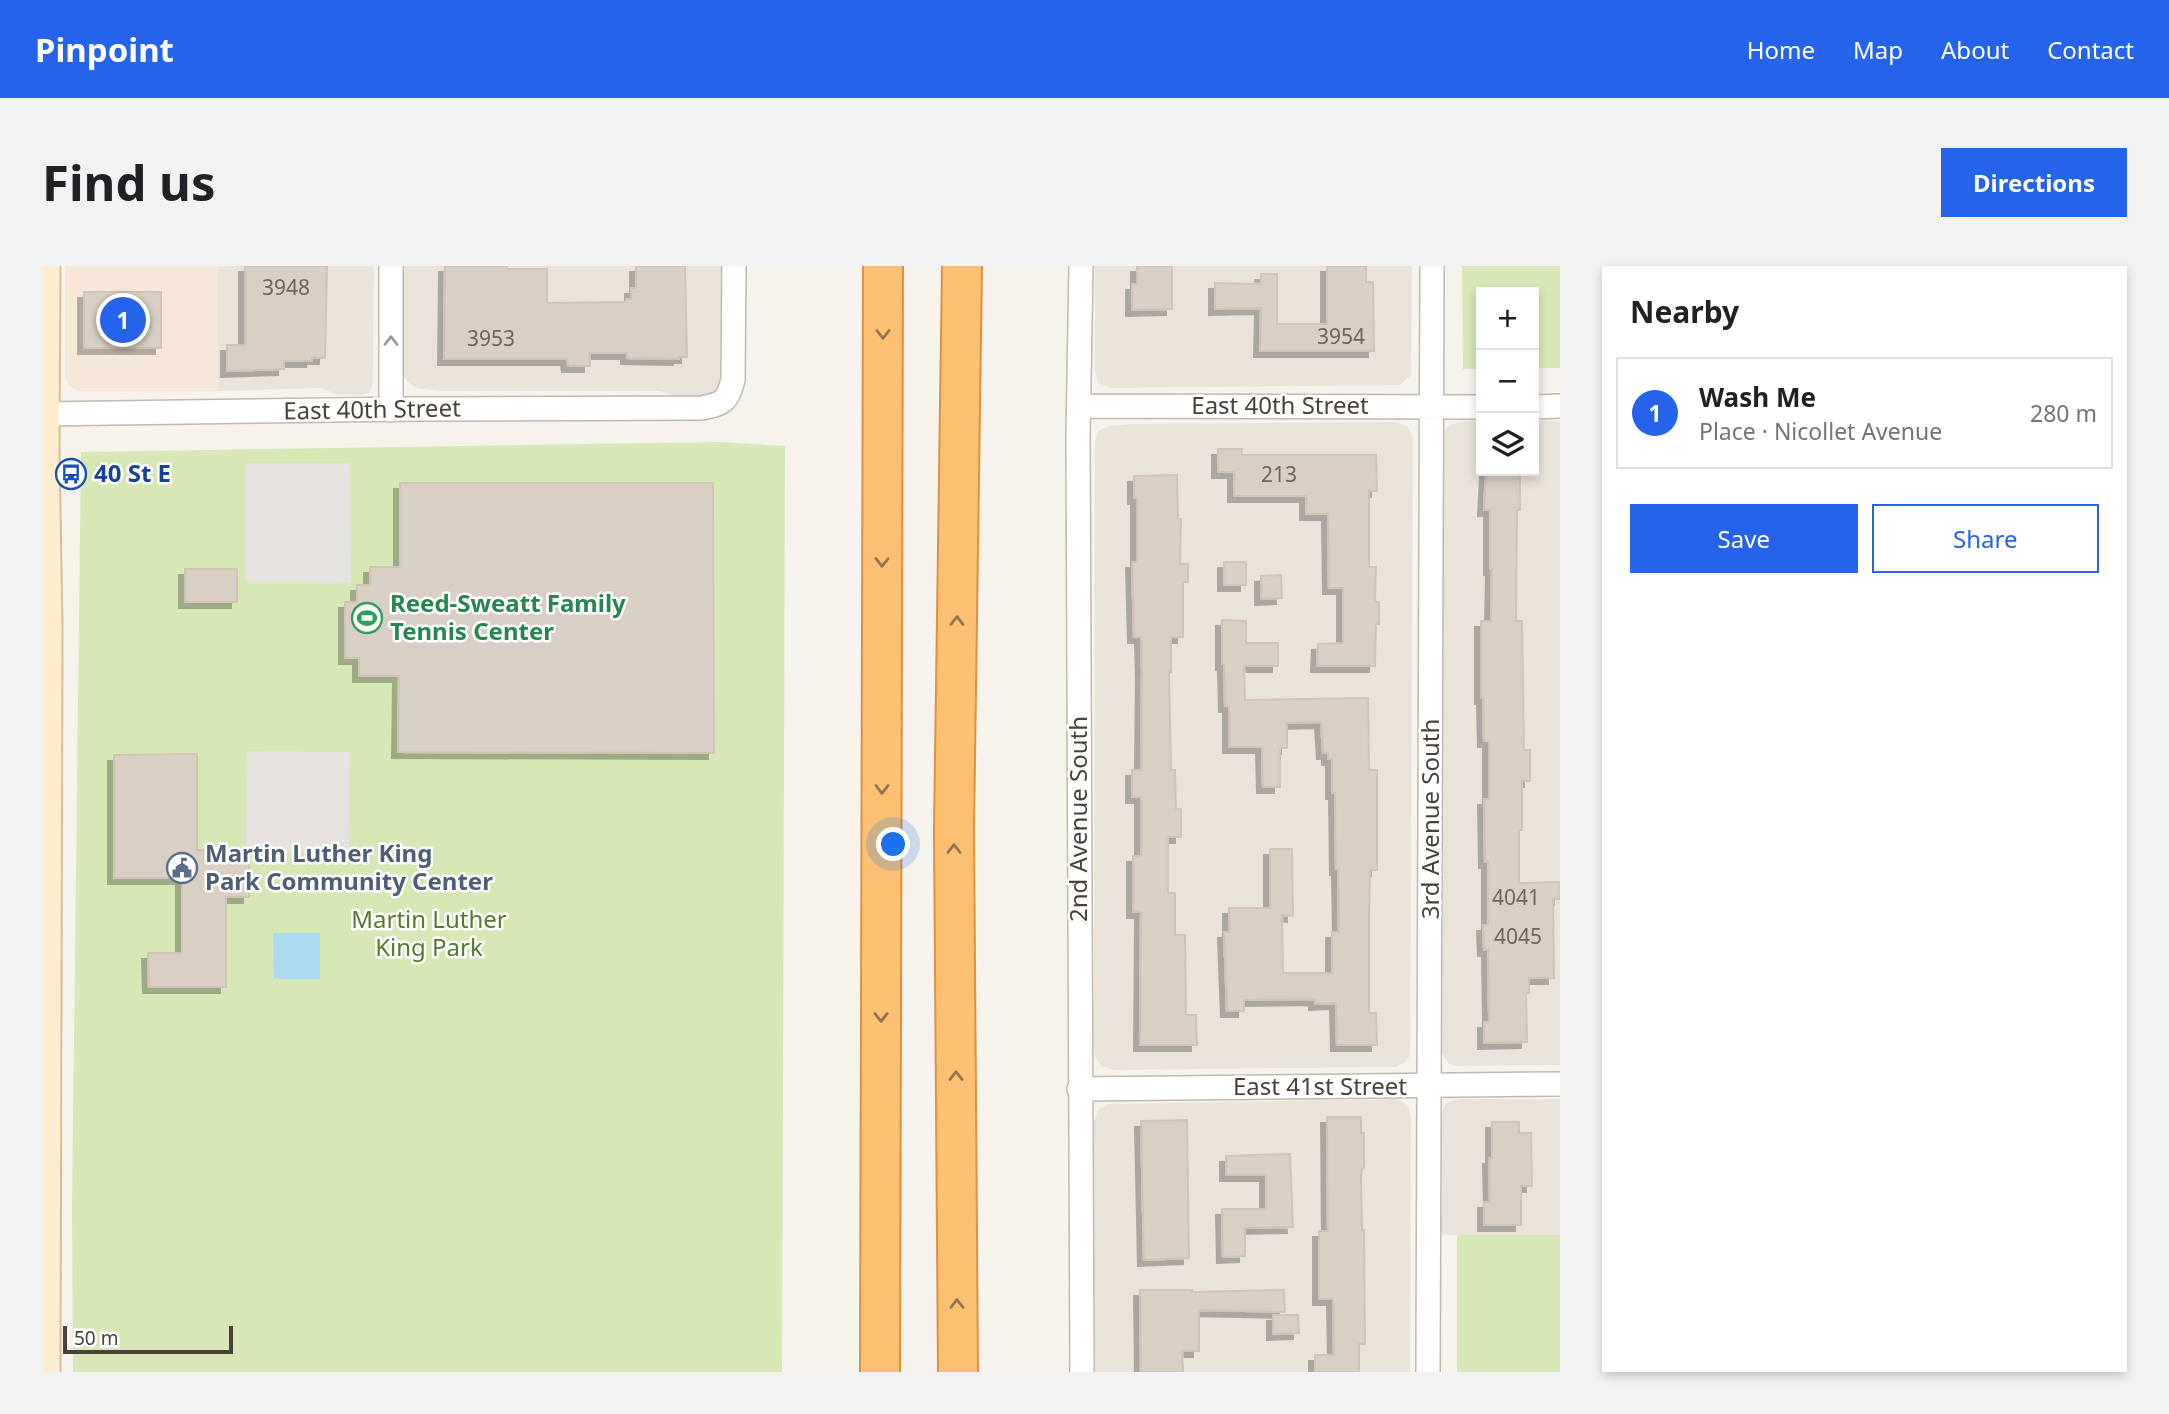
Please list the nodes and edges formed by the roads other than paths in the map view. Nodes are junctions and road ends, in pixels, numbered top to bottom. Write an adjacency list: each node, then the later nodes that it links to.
1 (43, 266): 14 (main road)
2 (391, 266): 13 (street, one-way to 2)
3 (734, 266): 13 (street, East 40th Street)
4 (883, 266): 20 (highway, one-way to 20)
5 (962, 266): 21 (highway, one-way to 5)
6 (1081, 266): 8 (street, 2nd Avenue South)
7 (1432, 266): 10 (street, 3rd Avenue South)
8 (1079, 406): 10 (street, East 40th Street); 17 (street, 2nd Avenue South)
9 (1560, 406): 12 (street)
10 (1432, 407): 11 (street, East 40th Street); 16 (street, 3rd Avenue South)
11 (1476, 407)
12 (1539, 407)
13 (391, 410): 14 (street, East 40th Street)
14 (43, 414): 18 (main road)
15 (1560, 1084): 16 (street, East 41st Street)
16 (1431, 1086): 17 (street, East 41st Street); 23 (street, 3rd Avenue South)
17 (1079, 1088): 22 (street, 2nd Avenue South)
18 (43, 1099): 19 (main road)
19 (43, 1372)
20 (880, 1372)
21 (958, 1372)
22 (1082, 1372)
23 (1429, 1372)

